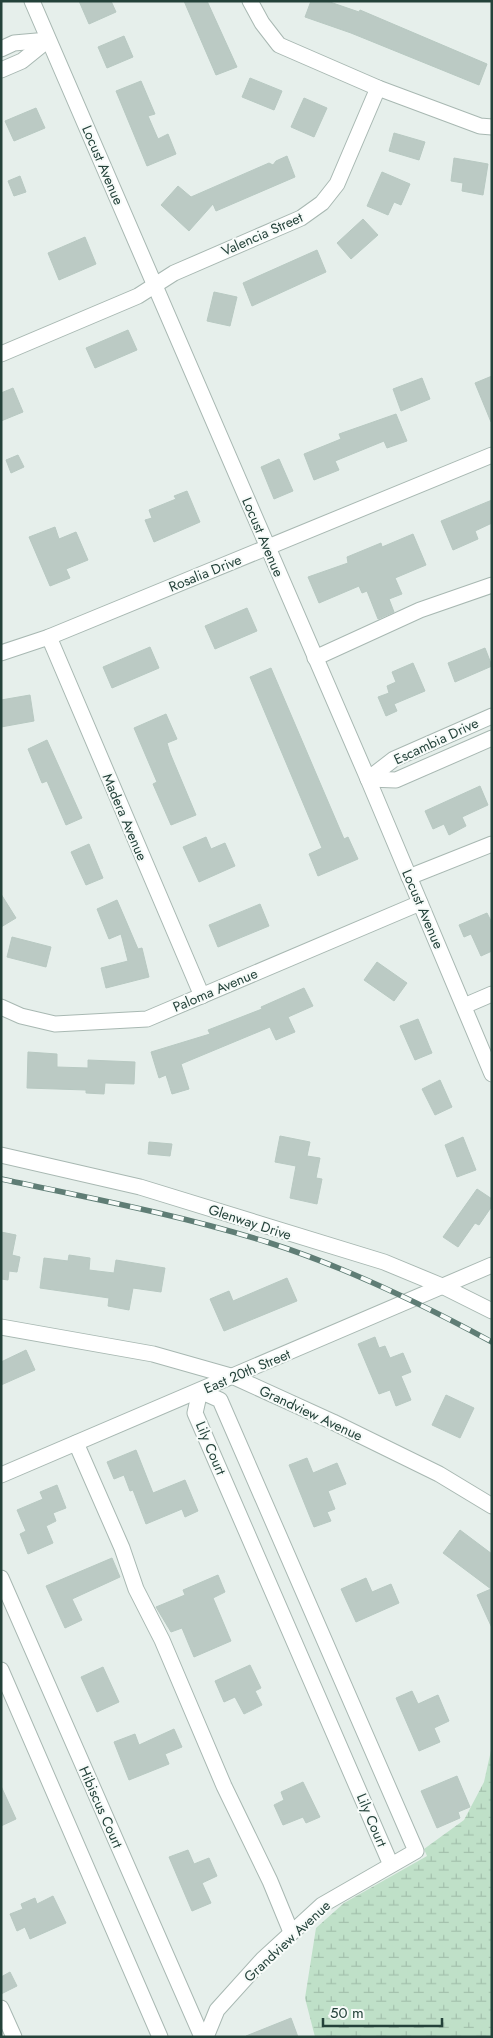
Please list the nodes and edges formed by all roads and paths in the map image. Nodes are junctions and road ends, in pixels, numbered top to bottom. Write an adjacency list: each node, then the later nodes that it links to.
1 (32, 1): 3 (street, Locust Avenue)
2 (250, 1): 6 (street)
3 (48, 40): 4 (street); 5 (street); 8 (street, Locust Avenue)
4 (1, 48)
5 (1, 70)
6 (378, 88): 7 (street); 8 (street, Valencia Street)
7 (492, 127)
8 (155, 285): 9 (street, Valencia Street); 11 (street, Locust Avenue)
9 (1, 354)
10 (492, 455): 11 (street, Rosalia Drive)
11 (268, 547): 13 (street, Rosalia Drive); 15 (street, Locust Avenue)
12 (492, 585): 15 (street)
13 (49, 637): 14 (street, Rosalia Drive); 23 (street, Madera Avenue)
14 (1, 653)
15 (315, 658): 18 (street, Locust Avenue)
16 (492, 716): 18 (street, Escambia Drive)
17 (492, 738): 18 (street, Escambia Drive)
18 (368, 779): 20 (street, Locust Avenue)
19 (492, 844): 20 (street)
20 (409, 877): 21 (street, Locust Avenue)
21 (420, 903): 23 (street, Paloma Avenue); 24 (street, Locust Avenue)
22 (492, 994): 24 (street)
23 (202, 996): 25 (street, Paloma Avenue)
24 (464, 1006): 26 (street, Locust Avenue)
25 (1, 1007)
26 (492, 1074)
27 (1, 1155): 29 (street, Glenway Drive)
28 (492, 1265): 29 (street, East 20th Street)
29 (442, 1286): 30 (street, Glenway Drive); 32 (street, East 20th Street)
30 (492, 1311)
31 (1, 1327): 32 (street, Grandview Avenue)
32 (234, 1377): 33 (street, East 20th Street); 36 (street, Grandview Avenue)
33 (200, 1391): 34 (street, East 20th Street); 39 (street, Lily Court); 40 (street, Lily Court)
34 (76, 1443): 35 (street, East 20th Street); 41 (street)
35 (1, 1475)
36 (492, 1506)
37 (1, 1578): 45 (street, Hibiscus Court)
38 (1, 1670): 44 (street)
39 (416, 1851): 40 (street, Grandview Avenue)
40 (392, 1865): 41 (street, Grandview Avenue)
41 (292, 1932): 45 (street, Grandview Avenue)
42 (1, 2008): 43 (street)
43 (14, 2037)
44 (160, 2037)
45 (204, 2037)

